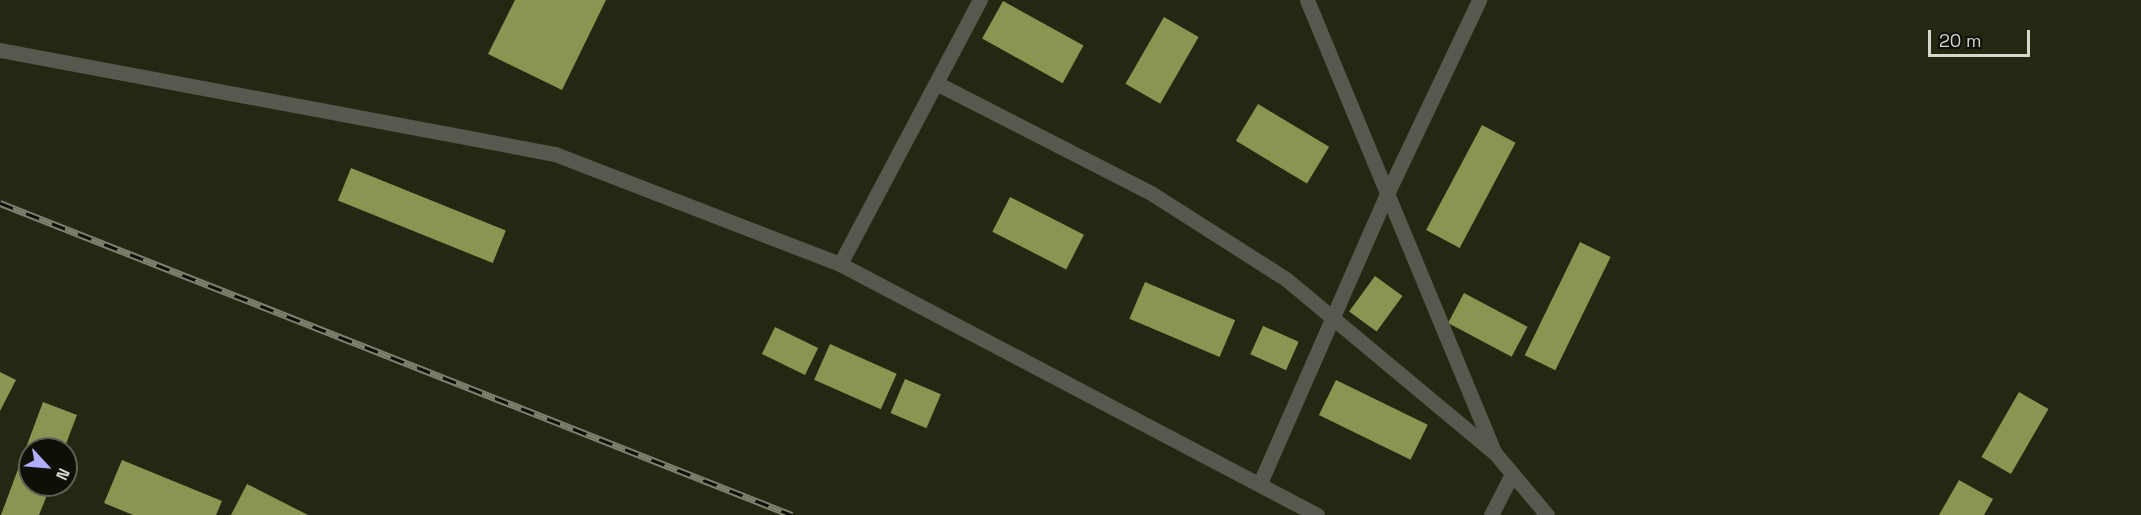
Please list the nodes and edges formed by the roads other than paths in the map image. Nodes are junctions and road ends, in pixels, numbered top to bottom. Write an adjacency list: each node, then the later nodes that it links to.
1 (980, 0): 5 (street)
2 (1307, 0): 6 (street)
3 (1479, 0): 6 (street)
4 (0, 50): 7 (street)
5 (938, 84): 7 (street); 8 (street)
6 (1387, 194): 8 (street); 9 (street)
7 (840, 264): 11 (street)
8 (1334, 319): 9 (street); 11 (street)
9 (1494, 452): 10 (street)
10 (1512, 474): 13 (street); 14 (street)
11 (1260, 483): 12 (street)
12 (1317, 515)
13 (1491, 515)
14 (1547, 515)

